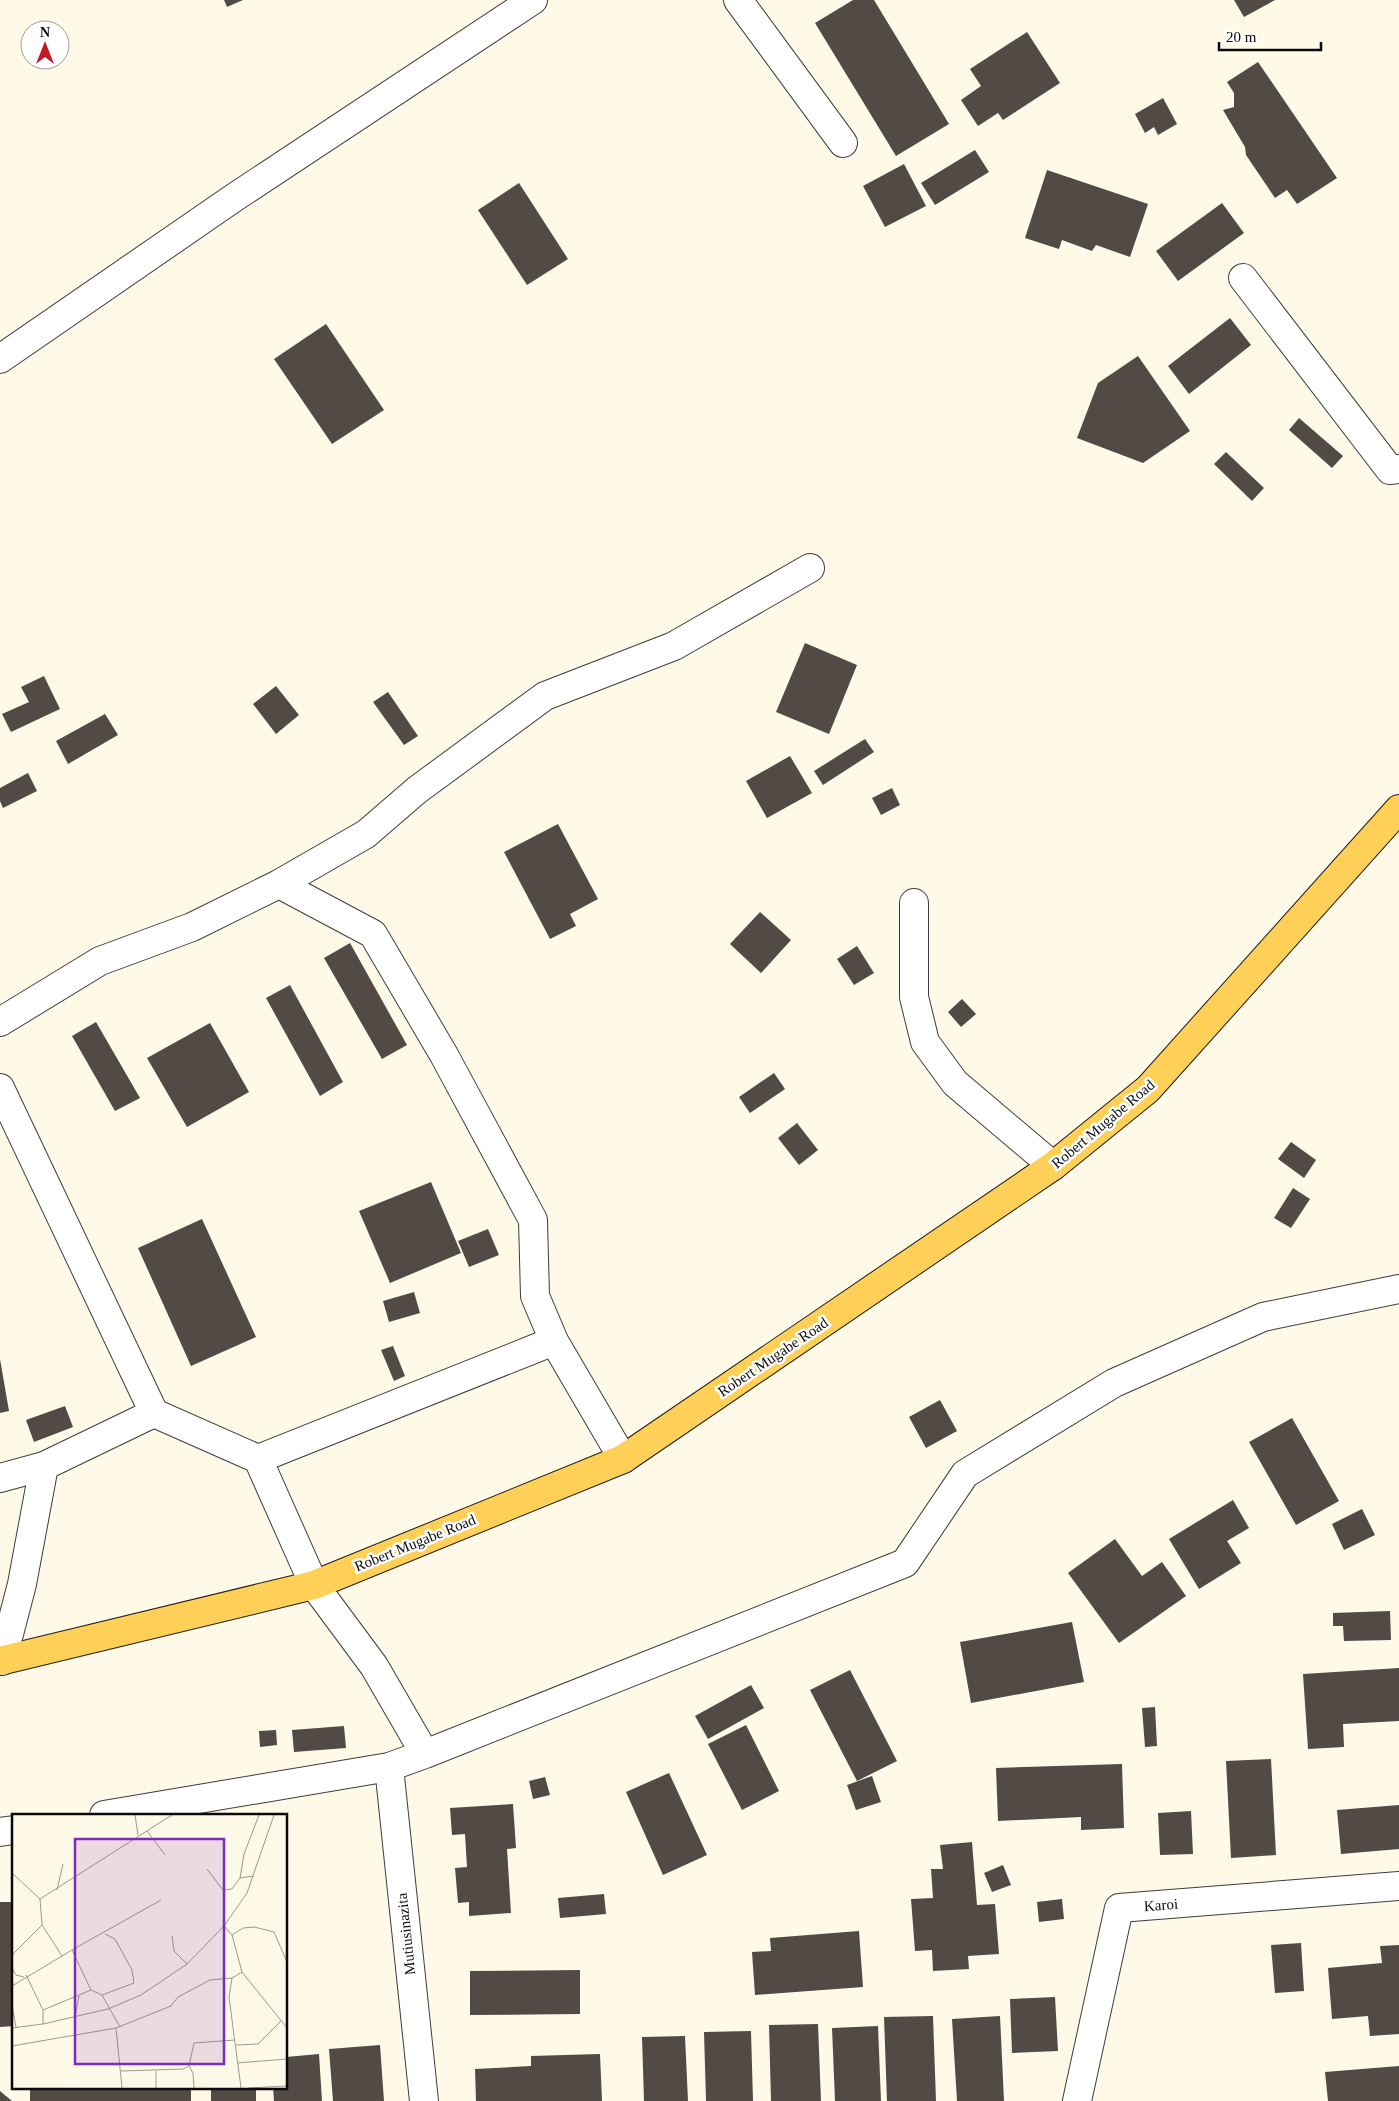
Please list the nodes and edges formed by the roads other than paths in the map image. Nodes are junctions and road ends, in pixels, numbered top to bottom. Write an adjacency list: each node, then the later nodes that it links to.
1 (533, 0): 5 (street)
2 (738, 0): 3 (street)
3 (843, 143)
4 (1243, 278): 6 (street)
5 (0, 359)
6 (1399, 469)
7 (810, 568): 9 (street)
8 (1398, 815): 13 (main road, Robert Mugabe Road)
9 (279, 884): 11 (street); 15 (street)
10 (914, 903): 13 (street)
11 (0, 1022)
12 (0, 1088): 16 (street)
13 (1053, 1166): 18 (main road, Robert Mugabe Road)
14 (1399, 1289): 23 (street)
15 (554, 1341): 17 (street); 18 (street)
16 (154, 1412): 17 (street); 19 (street)
17 (258, 1459): 21 (street)
18 (623, 1459): 21 (main road, Robert Mugabe Road)
19 (44, 1466): 20 (street); 22 (street)
20 (0, 1478)
21 (314, 1585): 22 (main road, Robert Mugabe Road); 23 (street)
22 (1, 1661)
23 (425, 1754): 24 (street)
24 (389, 1766): 25 (street); 27 (street, Mutiusinazita)
25 (110, 1814)
26 (1399, 1886): 28 (street, Karoi)
27 (424, 2101)
28 (1077, 2101)

